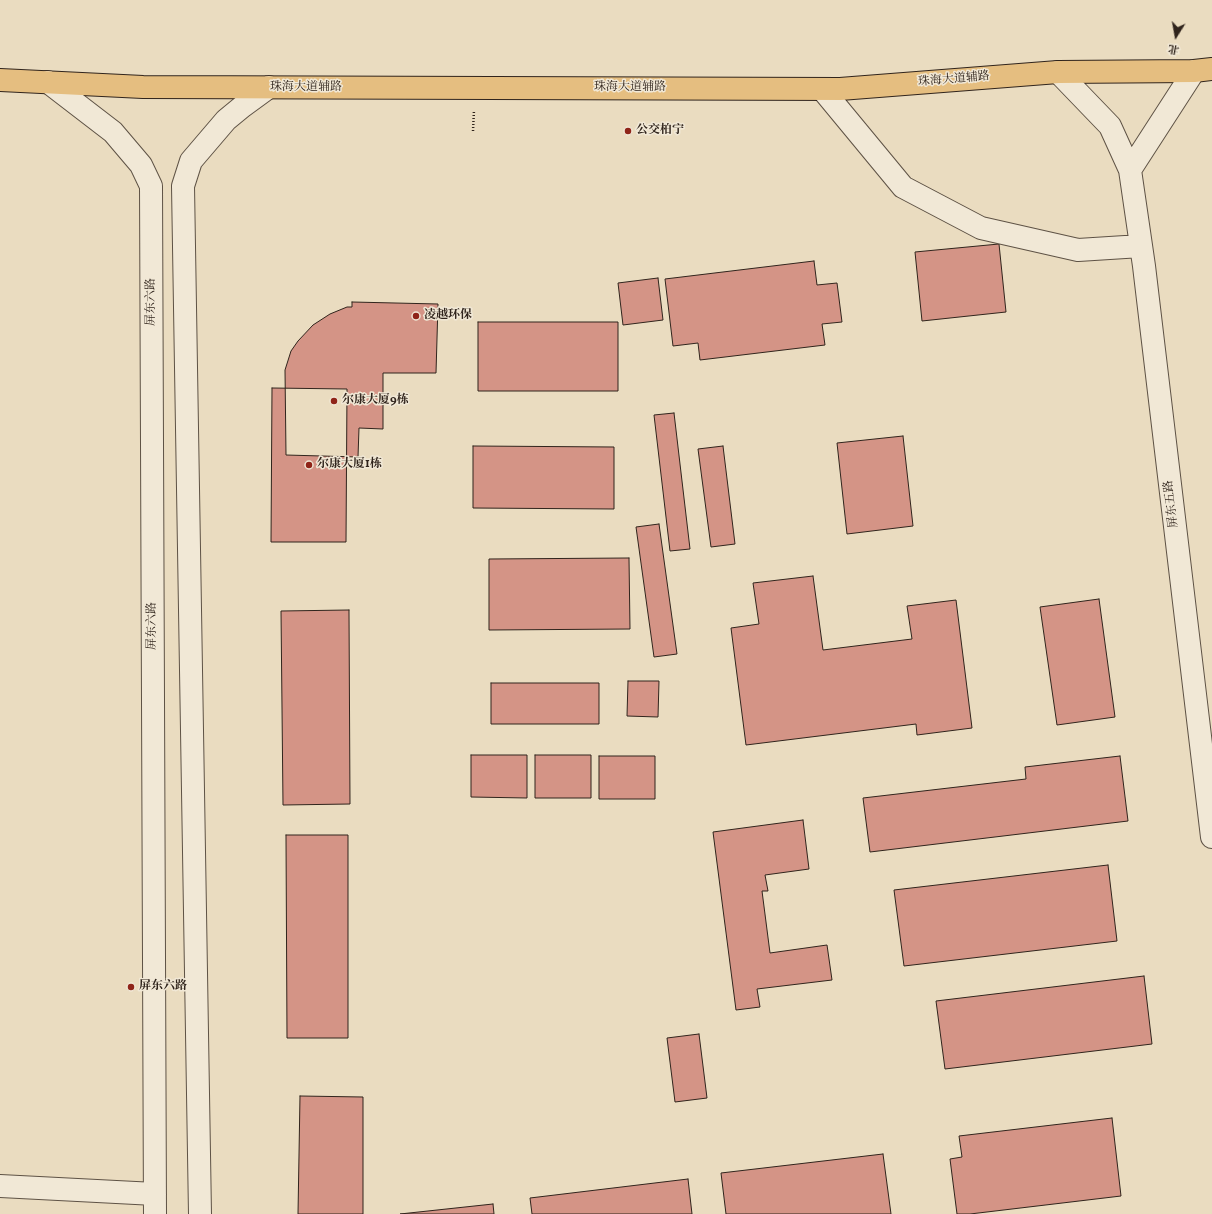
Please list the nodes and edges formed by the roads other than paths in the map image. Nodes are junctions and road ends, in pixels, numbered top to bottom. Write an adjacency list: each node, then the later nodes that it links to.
1 (1203, 70): 2 (main road, 珠海大道辅路); 7 (street)
2 (1058, 72): 6 (main road, 珠海大道辅路); 7 (street, 屏东五路)
3 (0, 80): 4 (main road, 珠海大道辅路)
4 (48, 82): 5 (main road, 珠海大道辅路); 11 (street, 屏东六路)
5 (269, 88): 6 (main road, 珠海大道辅路); 12 (street)
6 (822, 89): 8 (street)
7 (1130, 170): 8 (street, 屏东五路)
8 (1141, 246): 9 (street, 屏东五路)
9 (1212, 837)
10 (0, 1186): 11 (street)
11 (155, 1204)
12 (200, 1214)

